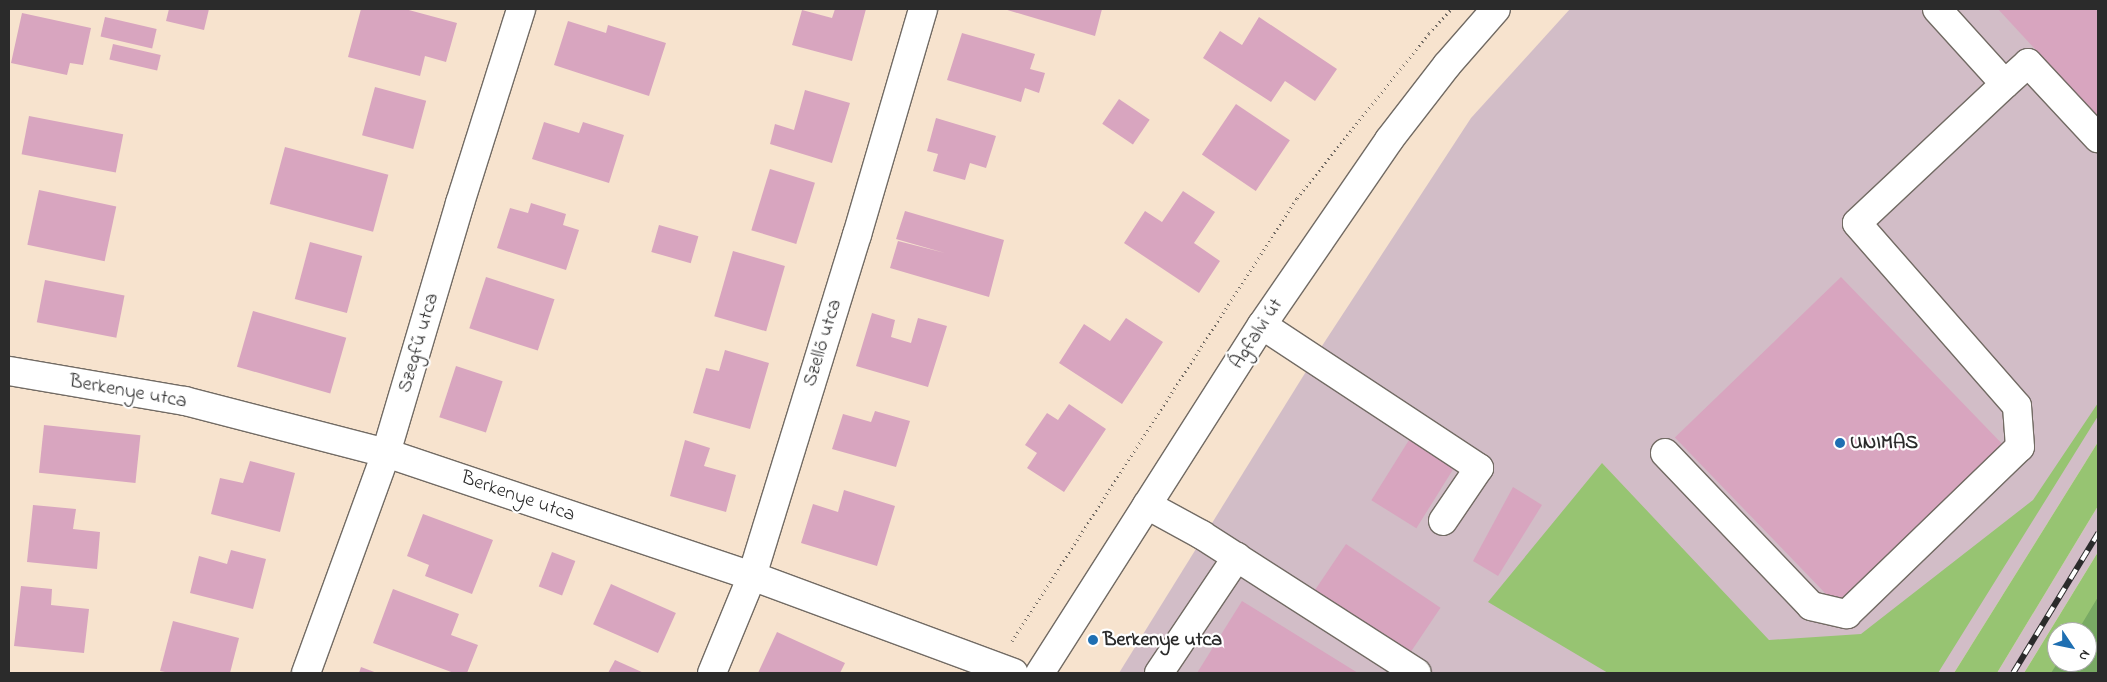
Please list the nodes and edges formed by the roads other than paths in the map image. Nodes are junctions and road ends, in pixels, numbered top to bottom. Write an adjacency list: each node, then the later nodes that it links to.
1 (521, 9): 9 (street, Szegfű utca)
2 (922, 9): 14 (street, Szellő utca)
3 (1496, 9): 7 (street, Ágfalvi út)
4 (1937, 9): 5 (street)
5 (2005, 84): 6 (street); 10 (street)
6 (2098, 138)
7 (1262, 325): 11 (street, Ágfalvi út); 12 (street)
8 (9, 370): 9 (street, Berkenye utca)
9 (386, 453): 14 (street, Berkenye utca); 16 (street, Szegfű utca)
10 (1665, 453)
11 (1148, 505): 13 (street); 18 (street, Ágfalvi út)
12 (1444, 521)
13 (1237, 557): 19 (street); 20 (street)
14 (752, 576): 15 (street, Berkenye utca); 17 (street, Szellő utca)
15 (1005, 670)
16 (306, 673)
17 (712, 673)
18 (1040, 673)
19 (1159, 673)
20 (1418, 673)

